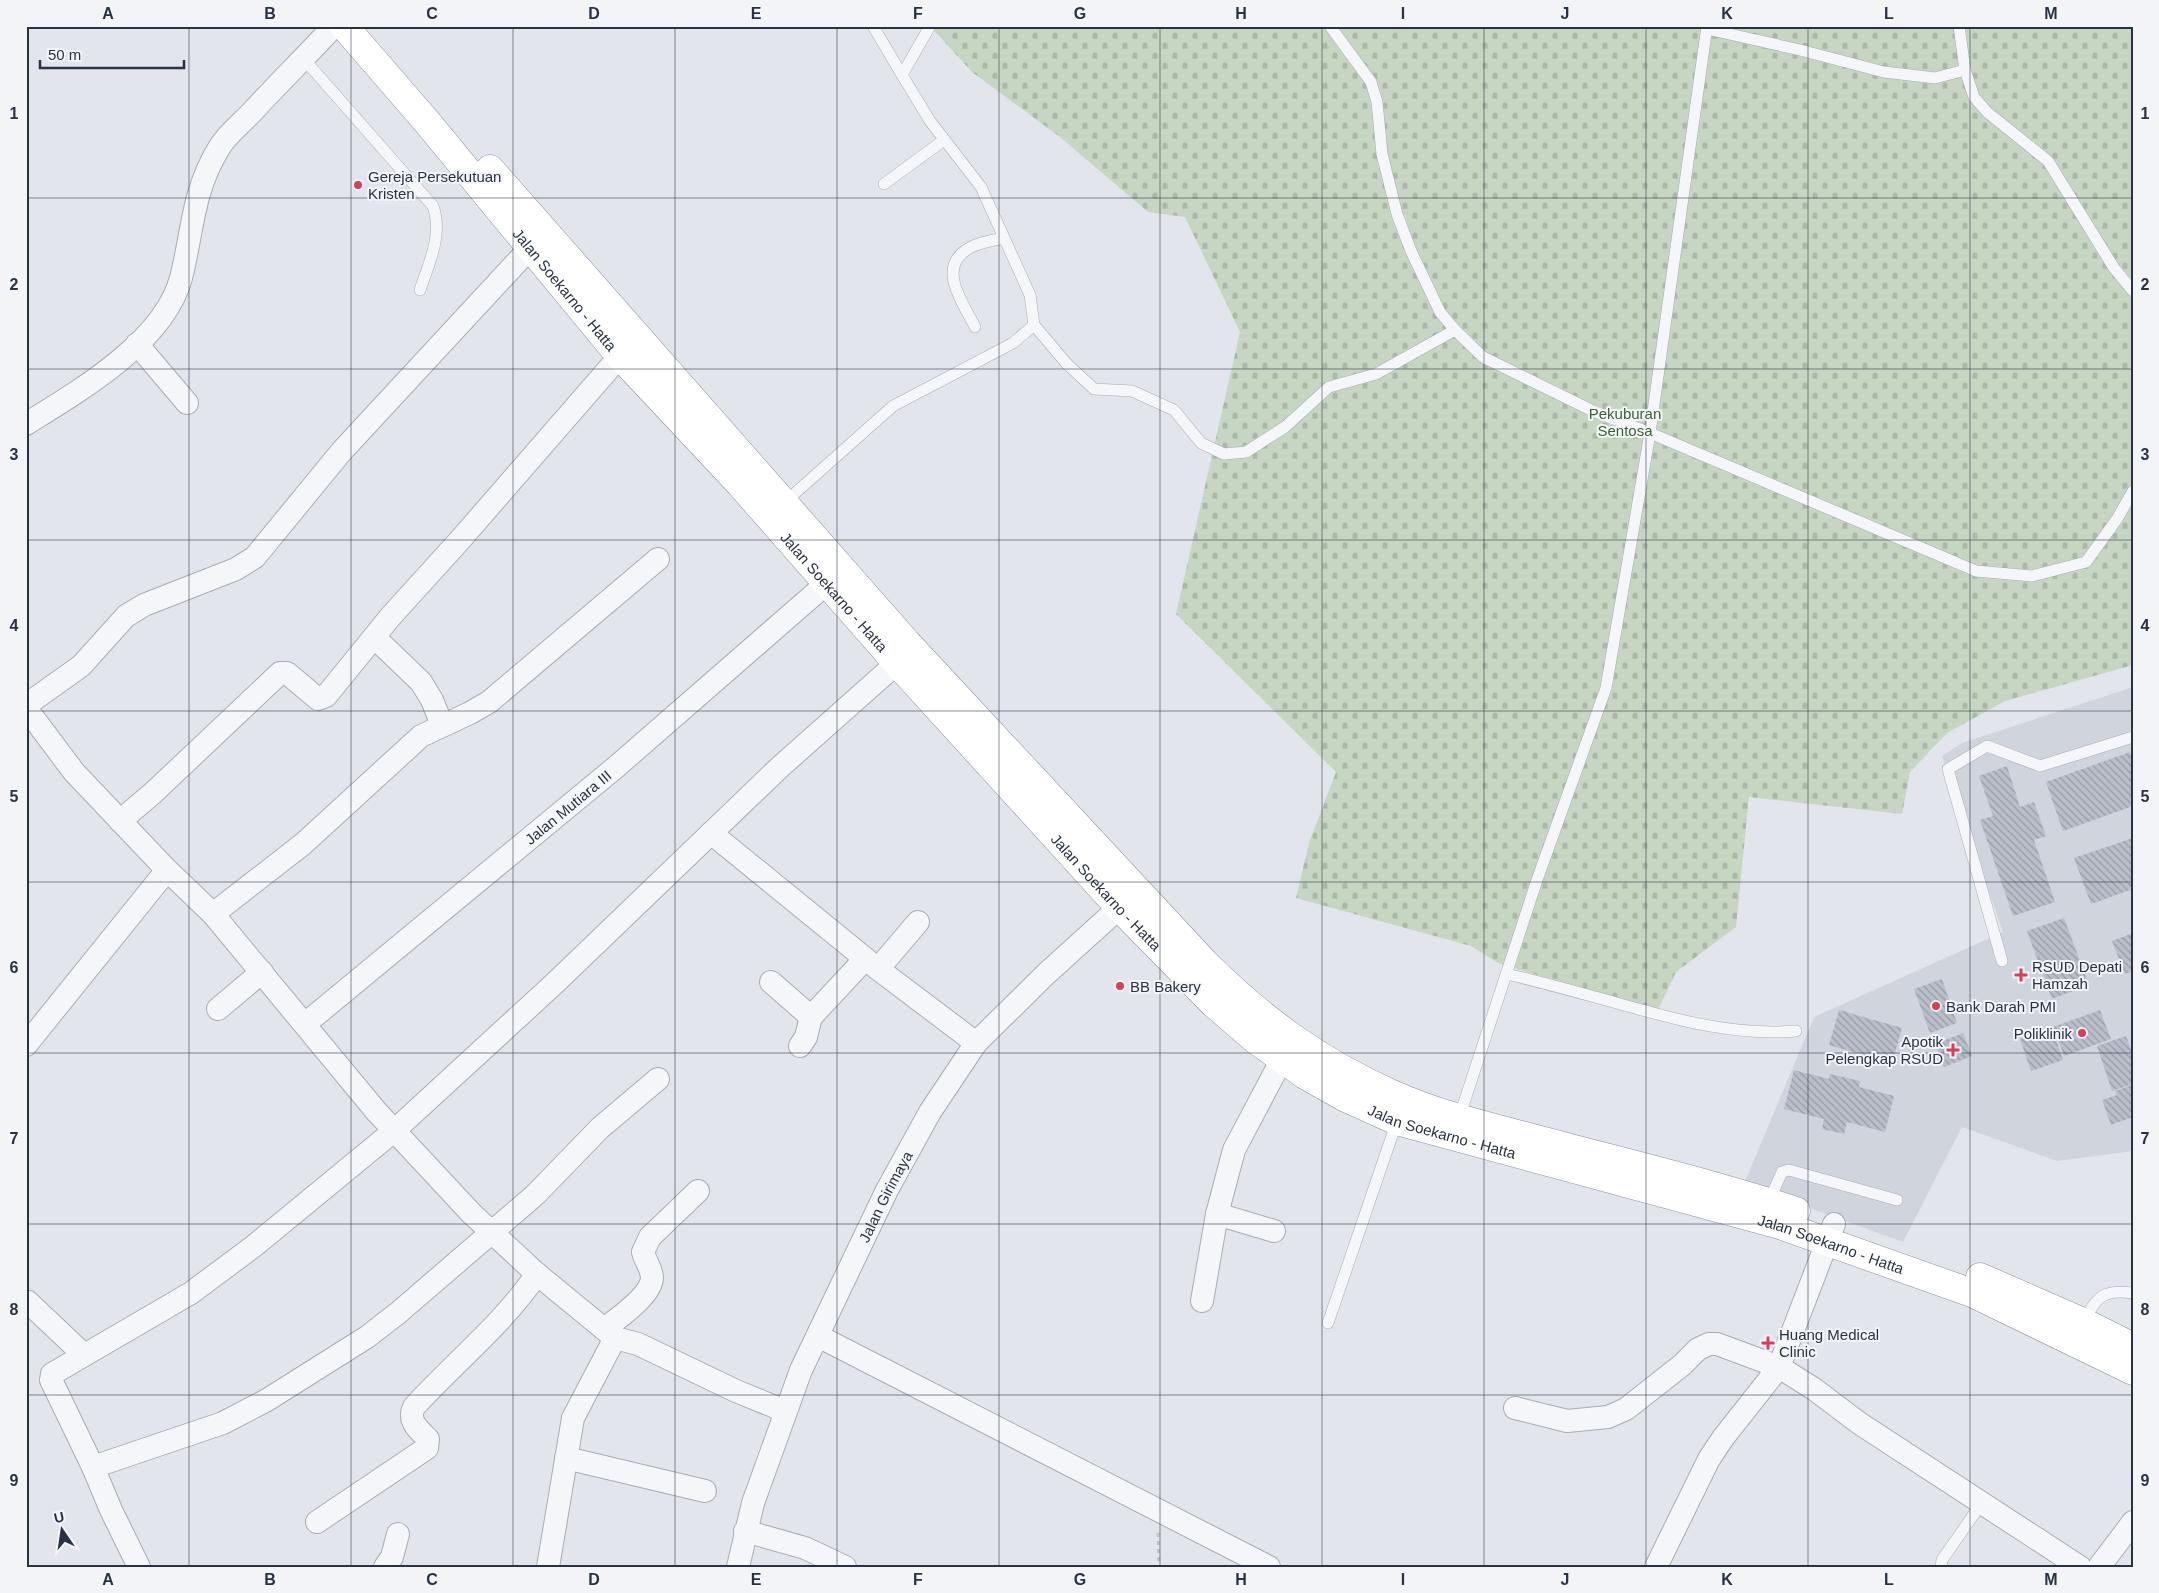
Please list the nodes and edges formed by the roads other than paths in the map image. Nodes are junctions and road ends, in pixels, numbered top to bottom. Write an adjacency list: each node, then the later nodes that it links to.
1 (334, 26): 9 (street)
2 (344, 26): 14 (highway, Jalan Soekarno - Hatta)
3 (366, 26): 14 (highway, Jalan Soekarno - Hatta)
4 (873, 26): 11 (lane)
5 (930, 26): 11 (lane)
6 (1330, 26): 21 (lane)
7 (1959, 26): 10 (lane)
8 (1707, 28): 10 (lane); 26 (lane)
9 (303, 58): 17 (lane); 22 (street)
10 (1965, 70): 18 (lane)
11 (902, 75): 12 (lane)
12 (944, 140): 13 (lane); 15 (lane)
13 (884, 184)
14 (498, 194): 16 (highway, Jalan Soekarno - Hatta); 28 (highway, Jalan Soekarno - Hatta)
15 (1004, 238): 19 (lane); 20 (lane)
16 (530, 248): 23 (highway, Jalan Soekarno - Hatta); 33 (street)
17 (420, 290)
18 (2133, 291)
19 (1034, 325): 21 (lane); 28 (lane)
20 (975, 326)
21 (1454, 330): 26 (lane)
22 (137, 344): 24 (street); 25 (street)
23 (620, 356): 30 (highway, Jalan Soekarno - Hatta); 31 (street)
24 (187, 403)
25 (26, 424)
26 (1650, 433): 27 (lane); 45 (lane)
27 (2133, 491)
28 (784, 504): 39 (highway, Jalan Soekarno - Hatta)
29 (658, 559): 34 (street)
30 (826, 584): 32 (highway, Jalan Soekarno - Hatta); 49 (street, Jalan Mutiara III)
31 (374, 637): 34 (street); 36 (street)
32 (897, 663): 37 (street); 39 (highway, Jalan Soekarno - Hatta)
33 (26, 706): 36 (street)
34 (442, 725): 40 (street)
35 (2133, 737): 42 (lane)
36 (120, 821): 38 (street)
37 (711, 833): 43 (street); 58 (street)
38 (167, 870): 40 (street); 52 (street)
39 (1128, 899): 51 (street, Jalan Girimaya); 54 (highway, Jalan Soekarno - Hatta); 56 (highway, Jalan Soekarno - Hatta)
40 (213, 914): 44 (street)
41 (918, 922): 43 (street)
42 (2002, 961)
43 (871, 964): 48 (street); 51 (street)
44 (262, 972): 47 (street); 49 (street)
45 (1507, 974): 50 (lane); 56 (lane)
46 (771, 982): 48 (street)
47 (218, 1009)
48 (810, 1017): 53 (street)
49 (305, 1024): 58 (street)
50 (1796, 1031)
51 (976, 1043): 73 (street, Jalan Girimaya)
52 (26, 1045)
53 (800, 1046)
54 (1282, 1059): 57 (highway, Jalan Soekarno - Hatta); 62 (street)
55 (658, 1079): 64 (street)
56 (1459, 1118): 61 (highway, Jalan Soekarno - Hatta)
57 (1398, 1121): 61 (highway, Jalan Soekarno - Hatta); 71 (lane)
58 (395, 1130): 64 (street); 75 (street)
59 (698, 1191): 72 (street)
60 (1897, 1200): 61 (lane)
61 (1766, 1211): 65 (highway, Jalan Soekarno - Hatta)
62 (1217, 1214): 63 (street); 68 (street)
63 (1274, 1231)
64 (490, 1232): 66 (street); 80 (street)
65 (1830, 1232): 70 (highway, Jalan Soekarno - Hatta); 74 (highway, Jalan Soekarno - Hatta); 76 (street)
66 (536, 1274): 72 (street); 83 (street)
67 (2133, 1293): 70 (lane)
68 (1202, 1301)
69 (26, 1303): 75 (street)
70 (2083, 1322): 74 (highway, Jalan Soekarno - Hatta)
71 (1328, 1323)
72 (610, 1333): 78 (street); 79 (street)
73 (818, 1336): 78 (street, Jalan Girimaya); 92 (street)
74 (2132, 1352)
75 (83, 1354): 80 (street)
76 (1779, 1367): 77 (street); 82 (street); 93 (street)
77 (1515, 1408)
78 (785, 1411): 85 (street, Jalan Girimaya)
79 (566, 1458): 81 (street); 89 (street)
80 (93, 1467): 87 (street)
81 (705, 1491)
82 (1980, 1504): 94 (lane); 95 (street)
83 (317, 1522)
84 (2133, 1522): 96 (street)
85 (745, 1531): 90 (street, Jalan Girimaya); 91 (street)
86 (398, 1534): 88 (street)
87 (139, 1567)
88 (385, 1567)
89 (548, 1567)
90 (738, 1567)
91 (845, 1567)
92 (1269, 1567)
93 (1656, 1567)
94 (1941, 1567)
95 (2080, 1567)
96 (2098, 1567)

